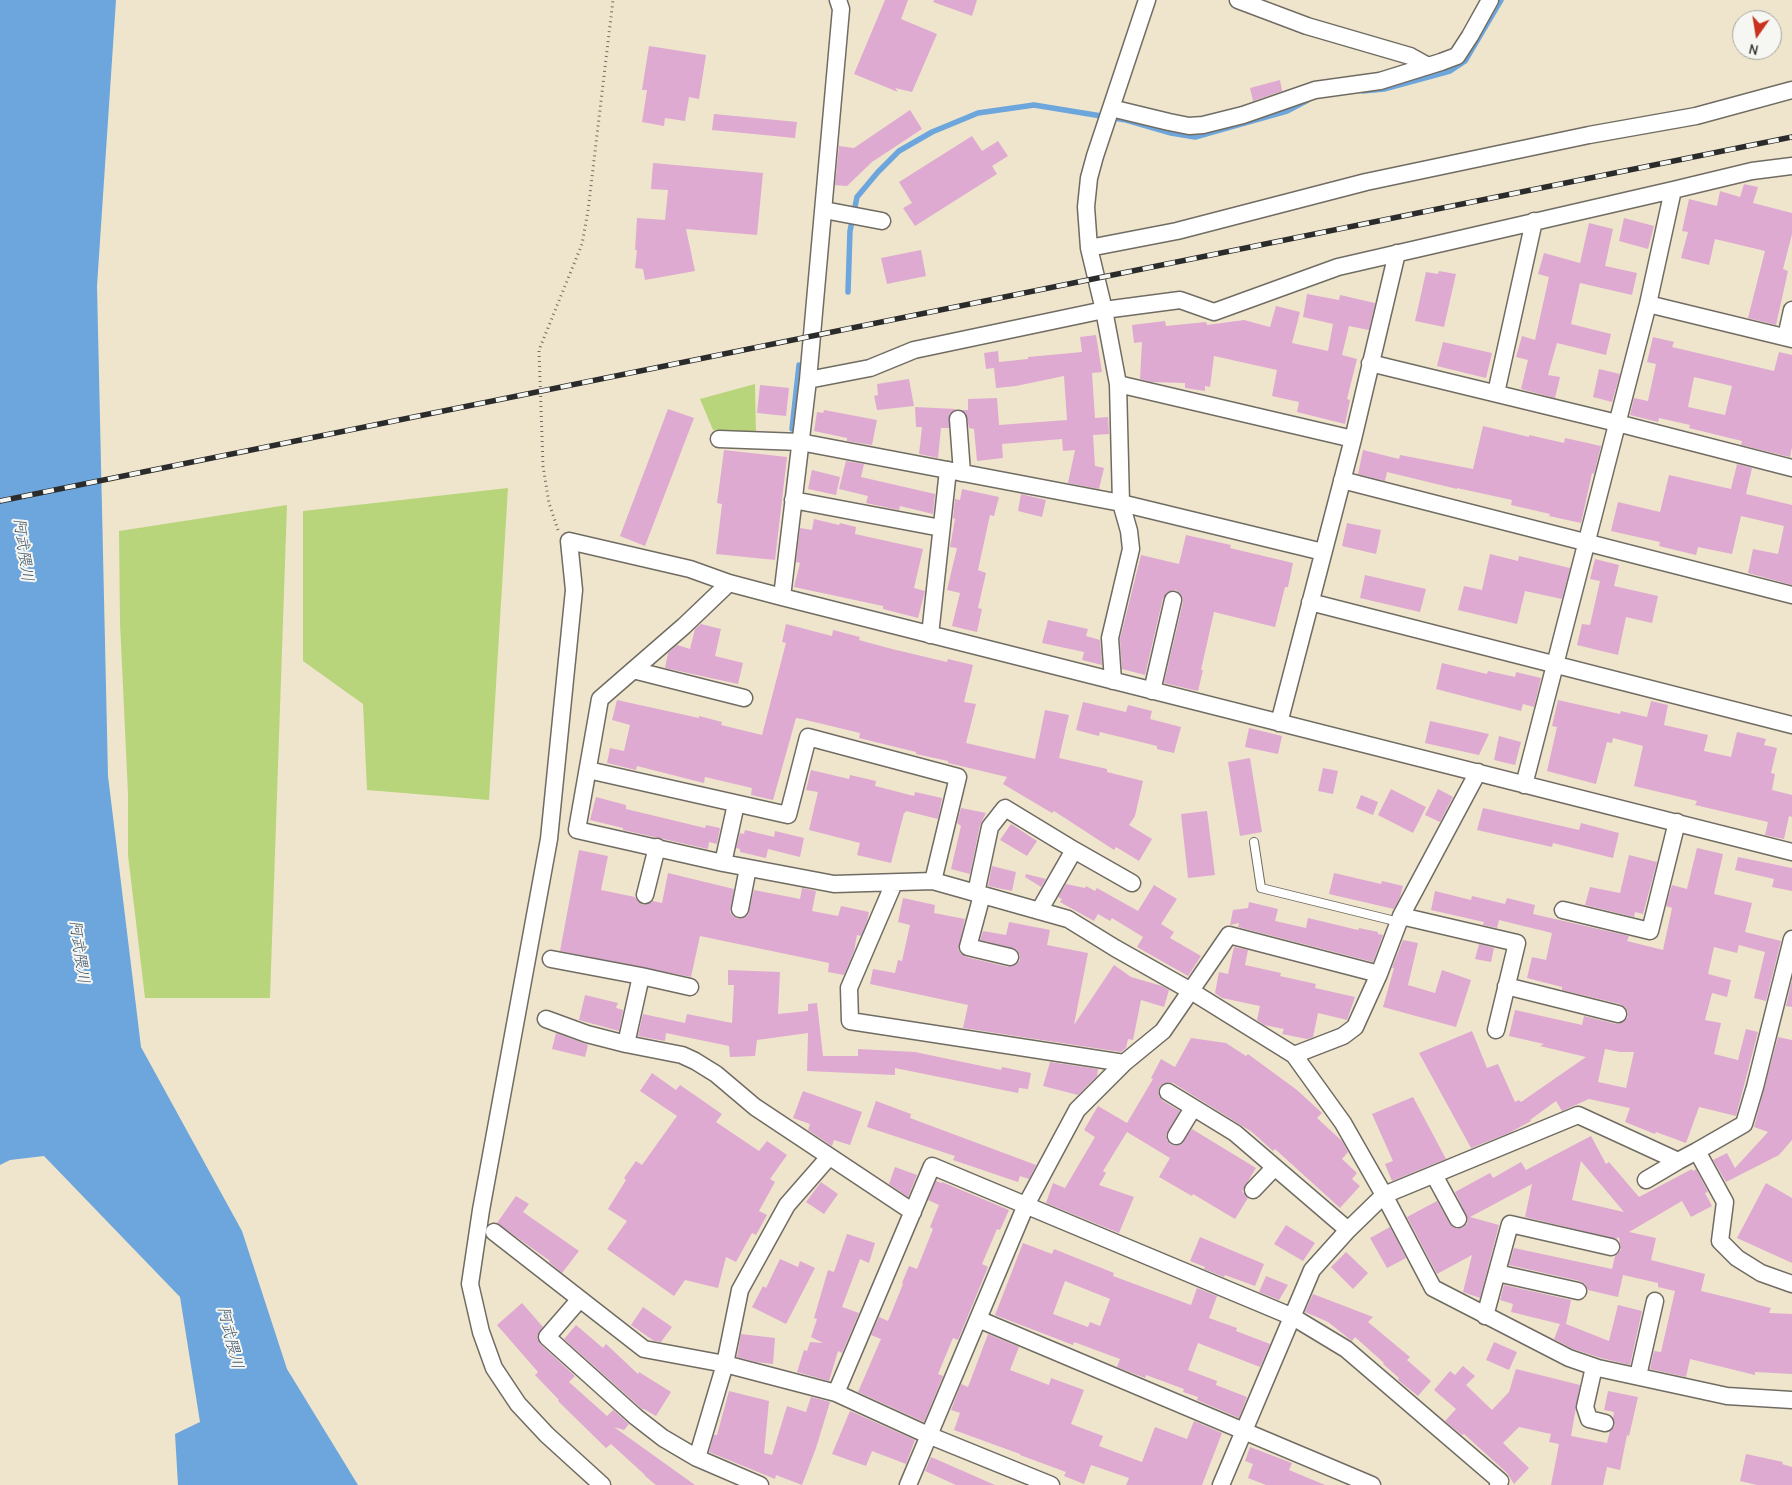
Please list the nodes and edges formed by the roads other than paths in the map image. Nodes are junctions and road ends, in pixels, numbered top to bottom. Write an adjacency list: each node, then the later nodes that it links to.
1 (838, 0): 10 (street)
2 (1147, 0): 7 (street)
3 (1238, 0): 5 (street)
4 (1490, 0): 5 (street)
5 (1428, 66): 7 (street)
6 (1792, 90): 13 (street)
7 (1111, 108): 13 (street)
8 (1792, 166): 9 (street)
9 (1673, 190): 12 (street); 15 (street)
10 (824, 210): 11 (street); 20 (street)
11 (882, 221)
12 (1534, 221): 14 (street); 22 (street)
13 (1089, 248): 16 (street)
14 (1396, 253): 16 (street); 19 (street)
15 (1648, 304): 18 (street); 24 (street)
16 (1104, 310): 20 (street); 21 (street)
17 (1792, 310): 18 (street)
18 (1789, 338)
19 (1370, 363): 22 (street); 26 (street)
20 (808, 380): 27 (street)
21 (1118, 384): 26 (street); 32 (street)
22 (1496, 393): 24 (street)
23 (958, 420): 29 (street)
24 (1617, 423): 28 (street); 34 (street)
25 (719, 439): 27 (street)
26 (1353, 439): 30 (street)
27 (800, 442): 29 (street); 31 (street)
28 (1792, 468)
29 (955, 472): 32 (street); 33 (street)
30 (1342, 480): 34 (street); 35 (street)
31 (793, 500): 33 (street); 38 (street)
32 (1121, 503): 35 (street); 44 (street)
33 (941, 528): 41 (street)
34 (1587, 543): 37 (street); 42 (street)
35 (1323, 552): 40 (street)
36 (729, 583): 38 (street); 43 (street); 118 (street)
37 (1792, 595)
38 (782, 597): 41 (street)
39 (1173, 600): 45 (street)
40 (1310, 602): 42 (street); 47 (street)
41 (930, 635): 44 (street)
42 (1554, 664): 48 (street); 51 (street)
43 (633, 670): 46 (street); 49 (street)
44 (1113, 681): 45 (street)
45 (1152, 691): 47 (street)
46 (744, 698)
47 (1279, 723): 50 (street)
48 (1792, 725)
49 (588, 770): 52 (street); 55 (street)
50 (1478, 772): 51 (street); 68 (street)
51 (1524, 784): 53 (street)
52 (736, 804): 58 (street); 60 (street)
53 (1677, 822): 57 (street); 66 (street)
54 (1254, 842): 68 (lane)
55 (656, 847): 58 (street); 64 (street)
56 (1074, 850): 61 (street); 63 (street); 67 (street)
57 (1792, 852)
58 (723, 863): 59 (street)
59 (748, 868): 62 (street); 65 (street)
60 (933, 882): 62 (street); 63 (street)
61 (1132, 882)
62 (894, 883): 82 (street)
63 (979, 894): 67 (street); 70 (street)
64 (645, 895)
65 (740, 909)
66 (1563, 910)
67 (1039, 911): 76 (street)
68 (1400, 919): 72 (street); 74 (street)
69 (1792, 939): 86 (street)
70 (1010, 957)
71 (551, 959): 73 (street)
72 (1379, 974): 76 (street); 81 (street)
73 (641, 976): 75 (street); 80 (street)
74 (1506, 986): 77 (street); 79 (street)
75 (690, 987)
76 (1191, 991): 81 (street); 82 (street)
77 (1618, 1014)
78 (546, 1019): 80 (street)
79 (1496, 1030)
80 (626, 1044): 87 (street)
81 (1294, 1054): 93 (street)
82 (1124, 1063): 94 (street)
83 (1168, 1092): 84 (street)
84 (1193, 1108): 85 (street); 89 (street)
85 (1176, 1136)
86 (1697, 1151): 88 (street); 101 (street)
87 (829, 1157): 95 (street); 108 (street)
88 (1678, 1161): 90 (street); 91 (street)
89 (1274, 1168): 92 (street); 97 (street)
90 (1434, 1175): 93 (street); 96 (street)
91 (1646, 1180)
92 (1253, 1190)
93 (1384, 1195): 97 (street); 105 (street)
94 (1026, 1205): 95 (street); 106 (street); 107 (street)
95 (913, 1212): 111 (street)
96 (1458, 1219)
97 (1348, 1230): 107 (street)
98 (494, 1232): 103 (street)
99 (1611, 1247): 100 (street)
100 (1497, 1273): 102 (street); 105 (street)
101 (1792, 1284)
102 (1578, 1291)
103 (580, 1299): 108 (street); 116 (street)
104 (1655, 1301): 110 (street)
105 (1485, 1316): 109 (street)
106 (978, 1318): 114 (street); 115 (street)
107 (1293, 1318): 114 (street); 123 (street)
108 (725, 1364): 111 (street); 116 (street)
109 (1594, 1367): 110 (street); 113 (street)
110 (1638, 1376): 112 (street)
111 (836, 1392): 115 (street)
112 (1792, 1400)
113 (1605, 1423)
114 (1243, 1431): 121 (street); 122 (street)
115 (928, 1435): 117 (street); 120 (street)
116 (696, 1458): 119 (street)
117 (1041, 1483)
118 (602, 1485)
119 (760, 1485)
120 (908, 1485)
121 (1221, 1485)
122 (1372, 1485)
123 (1498, 1485)

